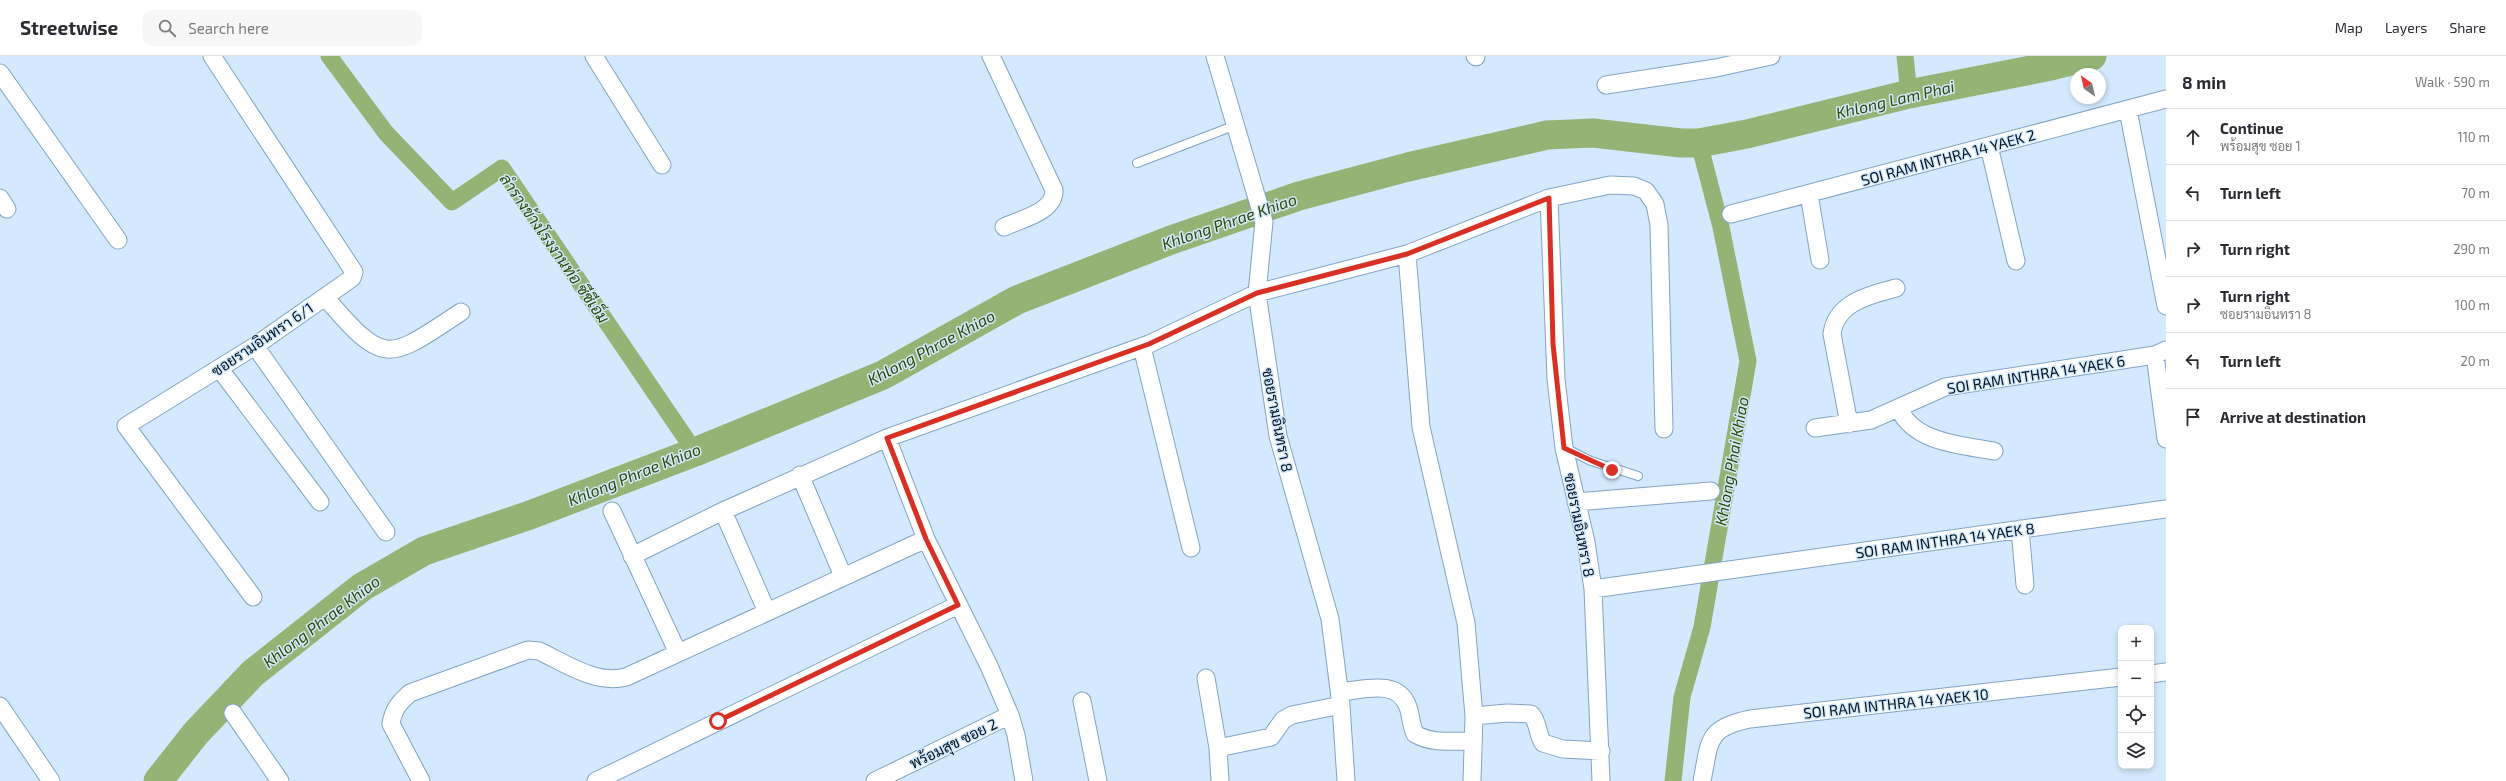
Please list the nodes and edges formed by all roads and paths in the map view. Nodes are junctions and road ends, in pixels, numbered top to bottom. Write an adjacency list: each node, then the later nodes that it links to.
1 (212, 56): 25 (street, ซอยรามอินทรา 6/1)
2 (594, 56): 14 (street)
3 (991, 56): 18 (street)
4 (1214, 56): 11 (street, ซอยรามอินทรา 8)
5 (1772, 56): 6 (street)
6 (1750, 59): 8 (street)
7 (0, 73): 19 (street)
8 (1606, 85)
9 (2166, 99): 10 (street, SOI RAM INTHRA 14 YAEK 2)
10 (2128, 110): 12 (street, SOI RAM INTHRA 14 YAEK 2); 26 (street)
11 (1236, 125): 13 (lane); 24 (street, ซอยรามอินทรา 8)
12 (1989, 146): 15 (street, SOI RAM INTHRA 14 YAEK 2); 22 (street)
13 (1137, 163)
14 (662, 165)
15 (1809, 194): 17 (street, SOI RAM INTHRA 14 YAEK 2); 21 (street)
16 (1549, 198): 20 (street); 35 (street); 38 (street, ซอยรามอินทรา 8)
17 (1731, 214)
18 (1004, 227)
19 (118, 240)
20 (1407, 254): 24 (street); 69 (street)
21 (1820, 260)
22 (2016, 261)
23 (1896, 288): 33 (street)
24 (1257, 293): 29 (street); 64 (street, ซอยรามอินทรา 8)
25 (325, 296): 27 (street); 28 (street, ซอยรามอินทรา 6/1)
26 (2166, 306)
27 (461, 312)
28 (255, 346): 31 (street, ซอยรามอินทรา 6/1); 49 (street)
29 (1142, 347): 36 (street); 51 (street)
30 (2160, 353): 32 (street, SOI RAM INTHRA 14 YAEK 6); 37 (street)
31 (219, 368): 43 (street); 56 (street, ซอยรามอินทรา 6/1)
32 (1899, 409): 33 (street, SOI RAM INTHRA 14 YAEK 6); 39 (street)
33 (1849, 424): 34 (street, SOI RAM INTHRA 14 YAEK 6)
34 (1815, 428)
35 (1664, 429)
36 (887, 438): 40 (street); 50 (street)
37 (2166, 439)
38 (1564, 448): 41 (lane); 44 (street, ซอยรามอินทรา 8)
39 (1994, 451)
40 (800, 475): 47 (street); 53 (street)
41 (1638, 476)
42 (1711, 491): 44 (street)
43 (320, 502)
44 (1576, 502): 55 (street, ซอยรามอินทรา 8)
45 (2166, 509): 48 (street, SOI RAM INTHRA 14 YAEK 8)
46 (612, 511): 52 (street)
47 (723, 511): 52 (street); 58 (street)
48 (2020, 529): 54 (street); 55 (street, SOI RAM INTHRA 14 YAEK 8)
49 (386, 532)
50 (926, 539): 53 (street); 57 (street)
51 (1191, 548)
52 (632, 556): 59 (street)
53 (843, 576): 58 (street)
54 (2025, 585)
55 (1593, 589): 72 (street, ซอยรามอินทรา 8)
56 (253, 597)
57 (958, 605): 68 (street); 77 (street)
58 (767, 612): 59 (street)
59 (678, 653): 76 (street)
60 (2166, 672): 61 (street)
61 (2154, 674)
62 (2118, 677): 73 (street, SOI RAM INTHRA 14 YAEK 10)
63 (1206, 678): 71 (street)
64 (1340, 699): 70 (street); 71 (street); 82 (street, ซอยรามอินทรา 8)
65 (1082, 701): 80 (street)
66 (0, 706): 74 (street)
67 (233, 713): 75 (street)
68 (1010, 715): 78 (street, พร้อมสุข ซอย 2); 79 (street)
69 (1474, 716): 70 (street); 72 (street)
70 (1473, 742): 83 (street)
71 (1218, 748): 81 (street)
72 (1601, 751): 84 (street, ซอยรามอินทรา 8)
73 (1703, 777)
74 (51, 781)
75 (280, 781)
76 (421, 781)
77 (596, 781)
78 (875, 781)
79 (1024, 781)
80 (1098, 781)
81 (1220, 781)
82 (1346, 781)
83 (1472, 781)
84 (1601, 781)

